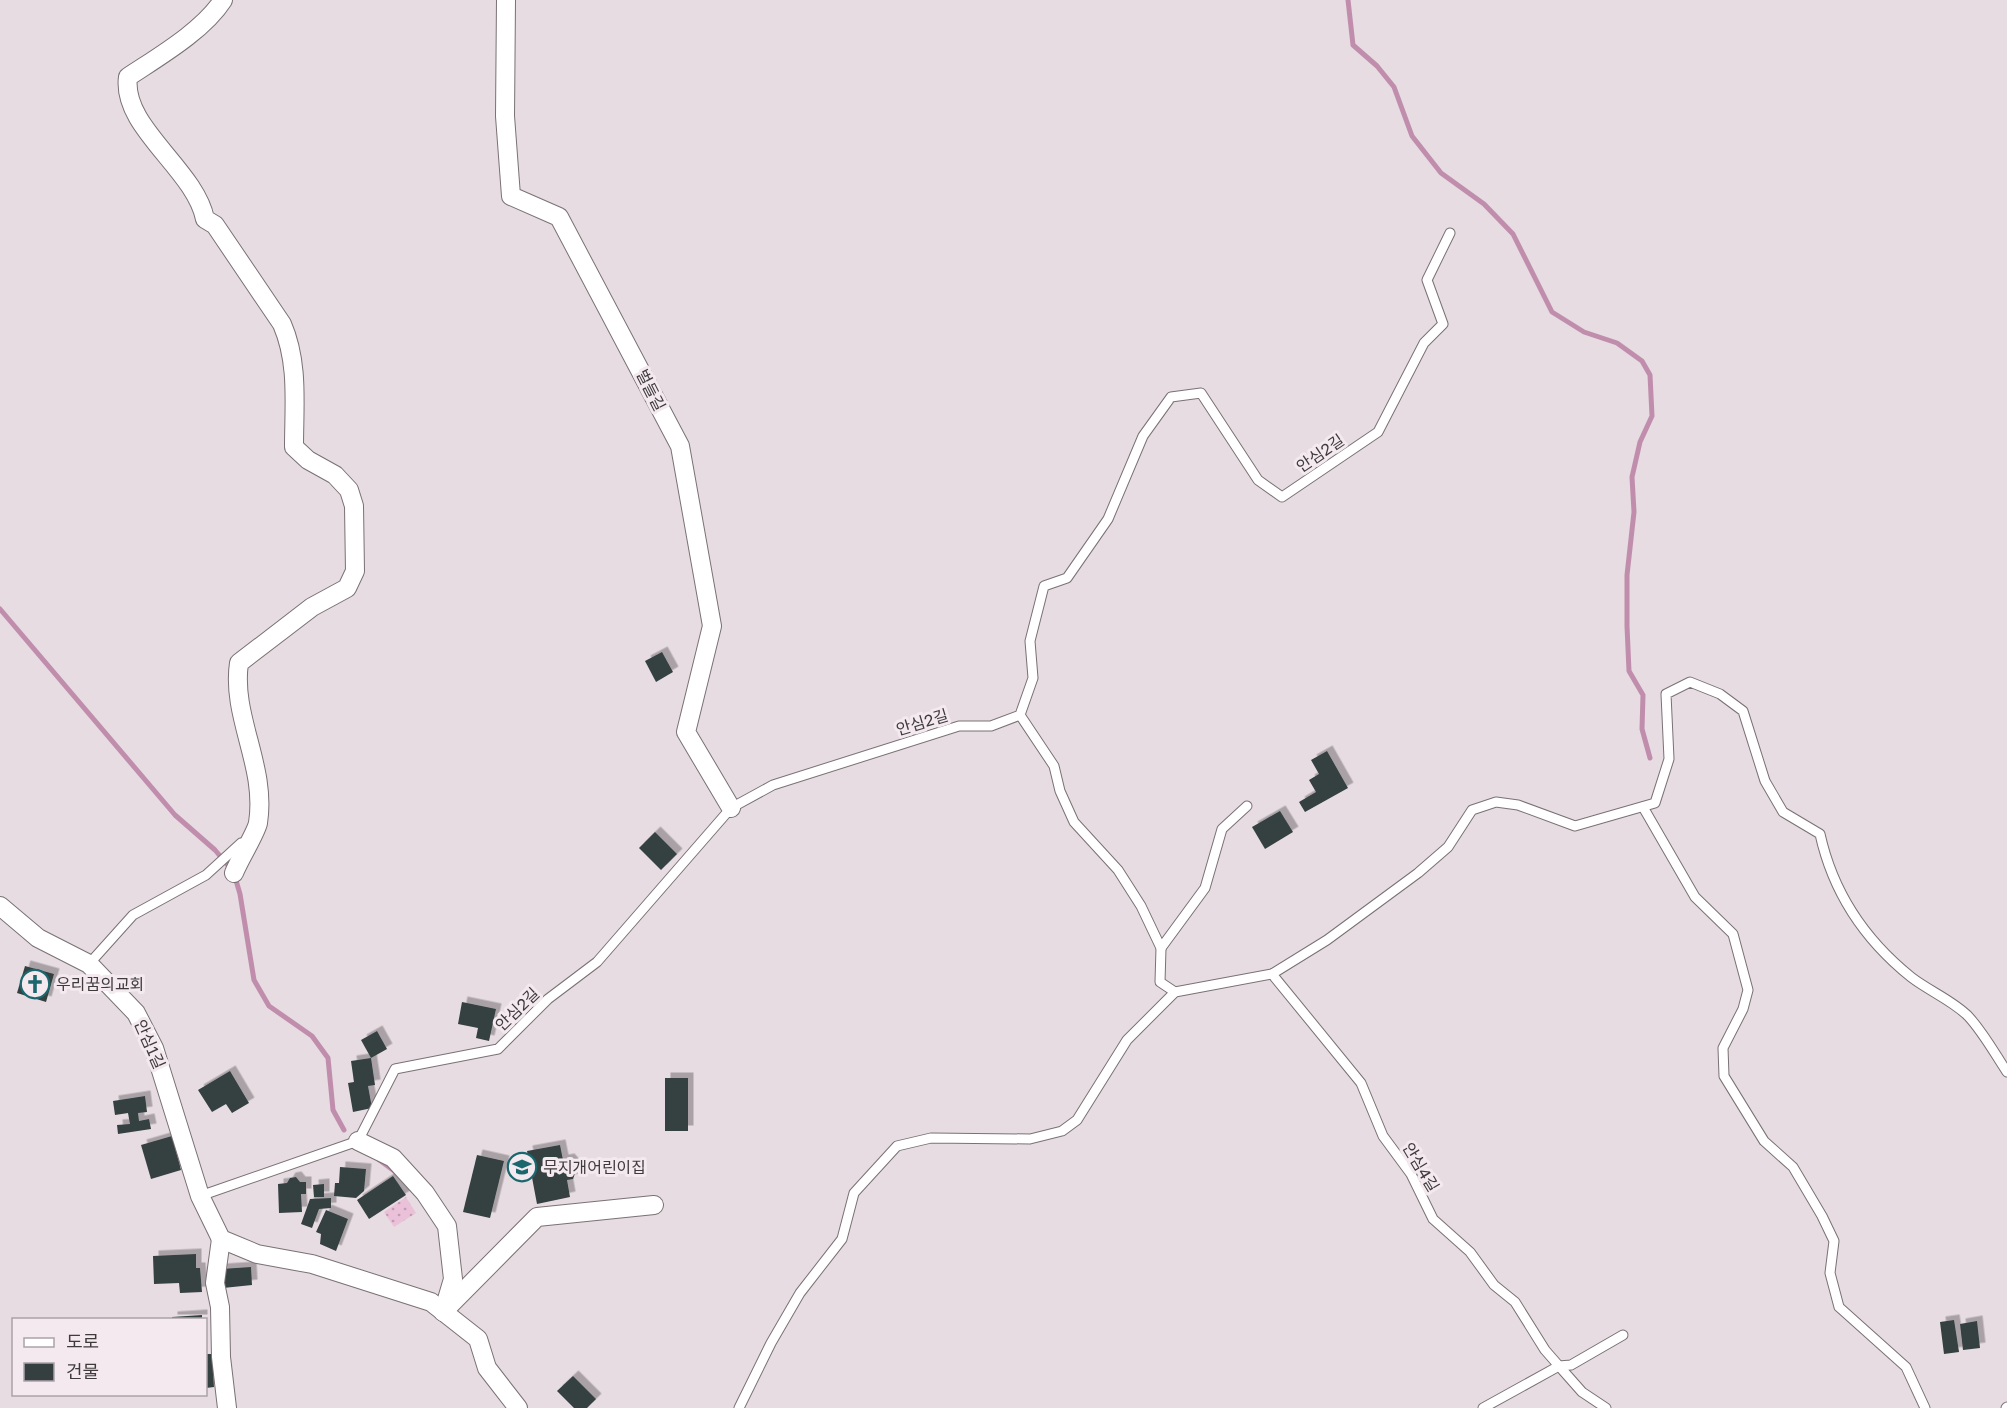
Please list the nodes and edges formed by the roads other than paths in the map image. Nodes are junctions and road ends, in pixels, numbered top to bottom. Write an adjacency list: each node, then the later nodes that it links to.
1 (223, 0): 9 (street)
2 (506, 0): 7 (street, 벌들길)
3 (1450, 233): 4 (lane, 안심2길)
4 (1020, 715): 7 (lane, 안심2길); 11 (lane)
5 (1247, 806): 11 (lane)
6 (1643, 807): 13 (lane); 15 (lane); 28 (lane)
7 (731, 808): 16 (lane, 안심2길)
8 (240, 843): 12 (lane)
9 (234, 873)
10 (0, 906): 12 (street, 안심1길)
11 (1161, 948): 14 (lane)
12 (89, 964): 17 (street, 안심1길)
13 (1272, 974): 14 (lane); 22 (lane, 안심4길)
14 (1175, 992): 25 (lane)
15 (2007, 1072)
16 (358, 1141): 17 (lane); 20 (street)
17 (200, 1196): 19 (street, 안심1길)
18 (654, 1205): 20 (street)
19 (220, 1239): 20 (street); 23 (street)
20 (443, 1312): 24 (street)
21 (1623, 1335): 22 (lane)
22 (1559, 1366): 26 (lane); 27 (lane, 안심4길)
23 (227, 1408)
24 (518, 1408)
25 (740, 1408)
26 (1483, 1408)
27 (1606, 1408)
28 (1925, 1408)

